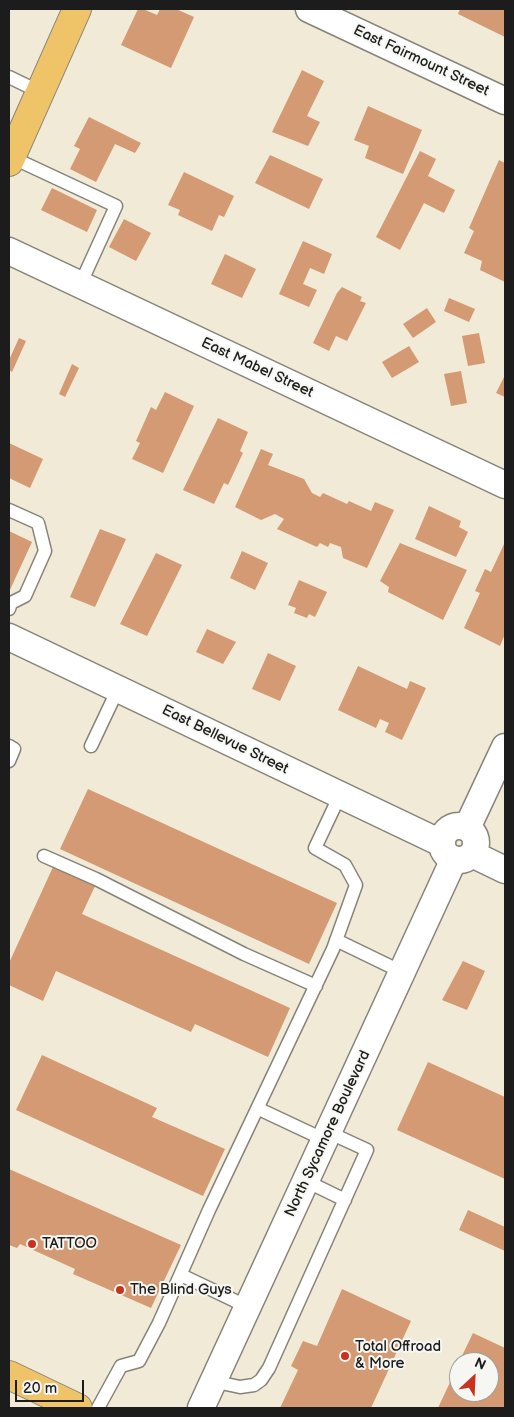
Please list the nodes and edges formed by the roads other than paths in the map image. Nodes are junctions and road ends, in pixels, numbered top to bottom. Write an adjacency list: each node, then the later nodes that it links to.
1 (77, 9): 4 (main road)
2 (309, 9): 5 (street, East Fairmount Street)
3 (9, 77): 4 (lane)
4 (40, 92): 6 (main road)
5 (505, 101)
6 (10, 160): 8 (lane)
7 (9, 251): 8 (street, East Mabel Street)
8 (80, 285): 9 (street, East Mabel Street)
9 (505, 485)
10 (9, 510): 11 (lane)
11 (9, 609)
12 (9, 637): 13 (street, East Bellevue Street)
13 (118, 689): 15 (lane); 18 (street, East Bellevue Street)
14 (9, 746): 17 (lane)
15 (91, 746)
16 (505, 747): 19 (street)
17 (9, 761)
18 (340, 795): 19 (street, East Bellevue Street); 22 (lane)
19 (456, 852): 21 (street, East Bellevue Street); 23 (street, North Sycamore Boulevard)
20 (44, 856): 24 (lane)
21 (505, 870)
22 (336, 940): 23 (lane); 24 (lane)
23 (402, 972): 26 (street, North Sycamore Boulevard)
24 (316, 986): 25 (lane)
25 (258, 1109): 26 (lane); 29 (lane)
26 (327, 1136): 27 (street, North Sycamore Boulevard); 28 (lane)
27 (306, 1181): 28 (lane); 30 (street, North Sycamore Boulevard)
28 (345, 1200): 32 (lane)
29 (181, 1275): 30 (lane); 34 (lane)
30 (248, 1307): 32 (street, North Sycamore Boulevard)
31 (9, 1375): 33 (main road)
32 (215, 1379): 35 (street, North Sycamore Boulevard)
33 (78, 1408)
34 (98, 1408)
35 (201, 1408)

